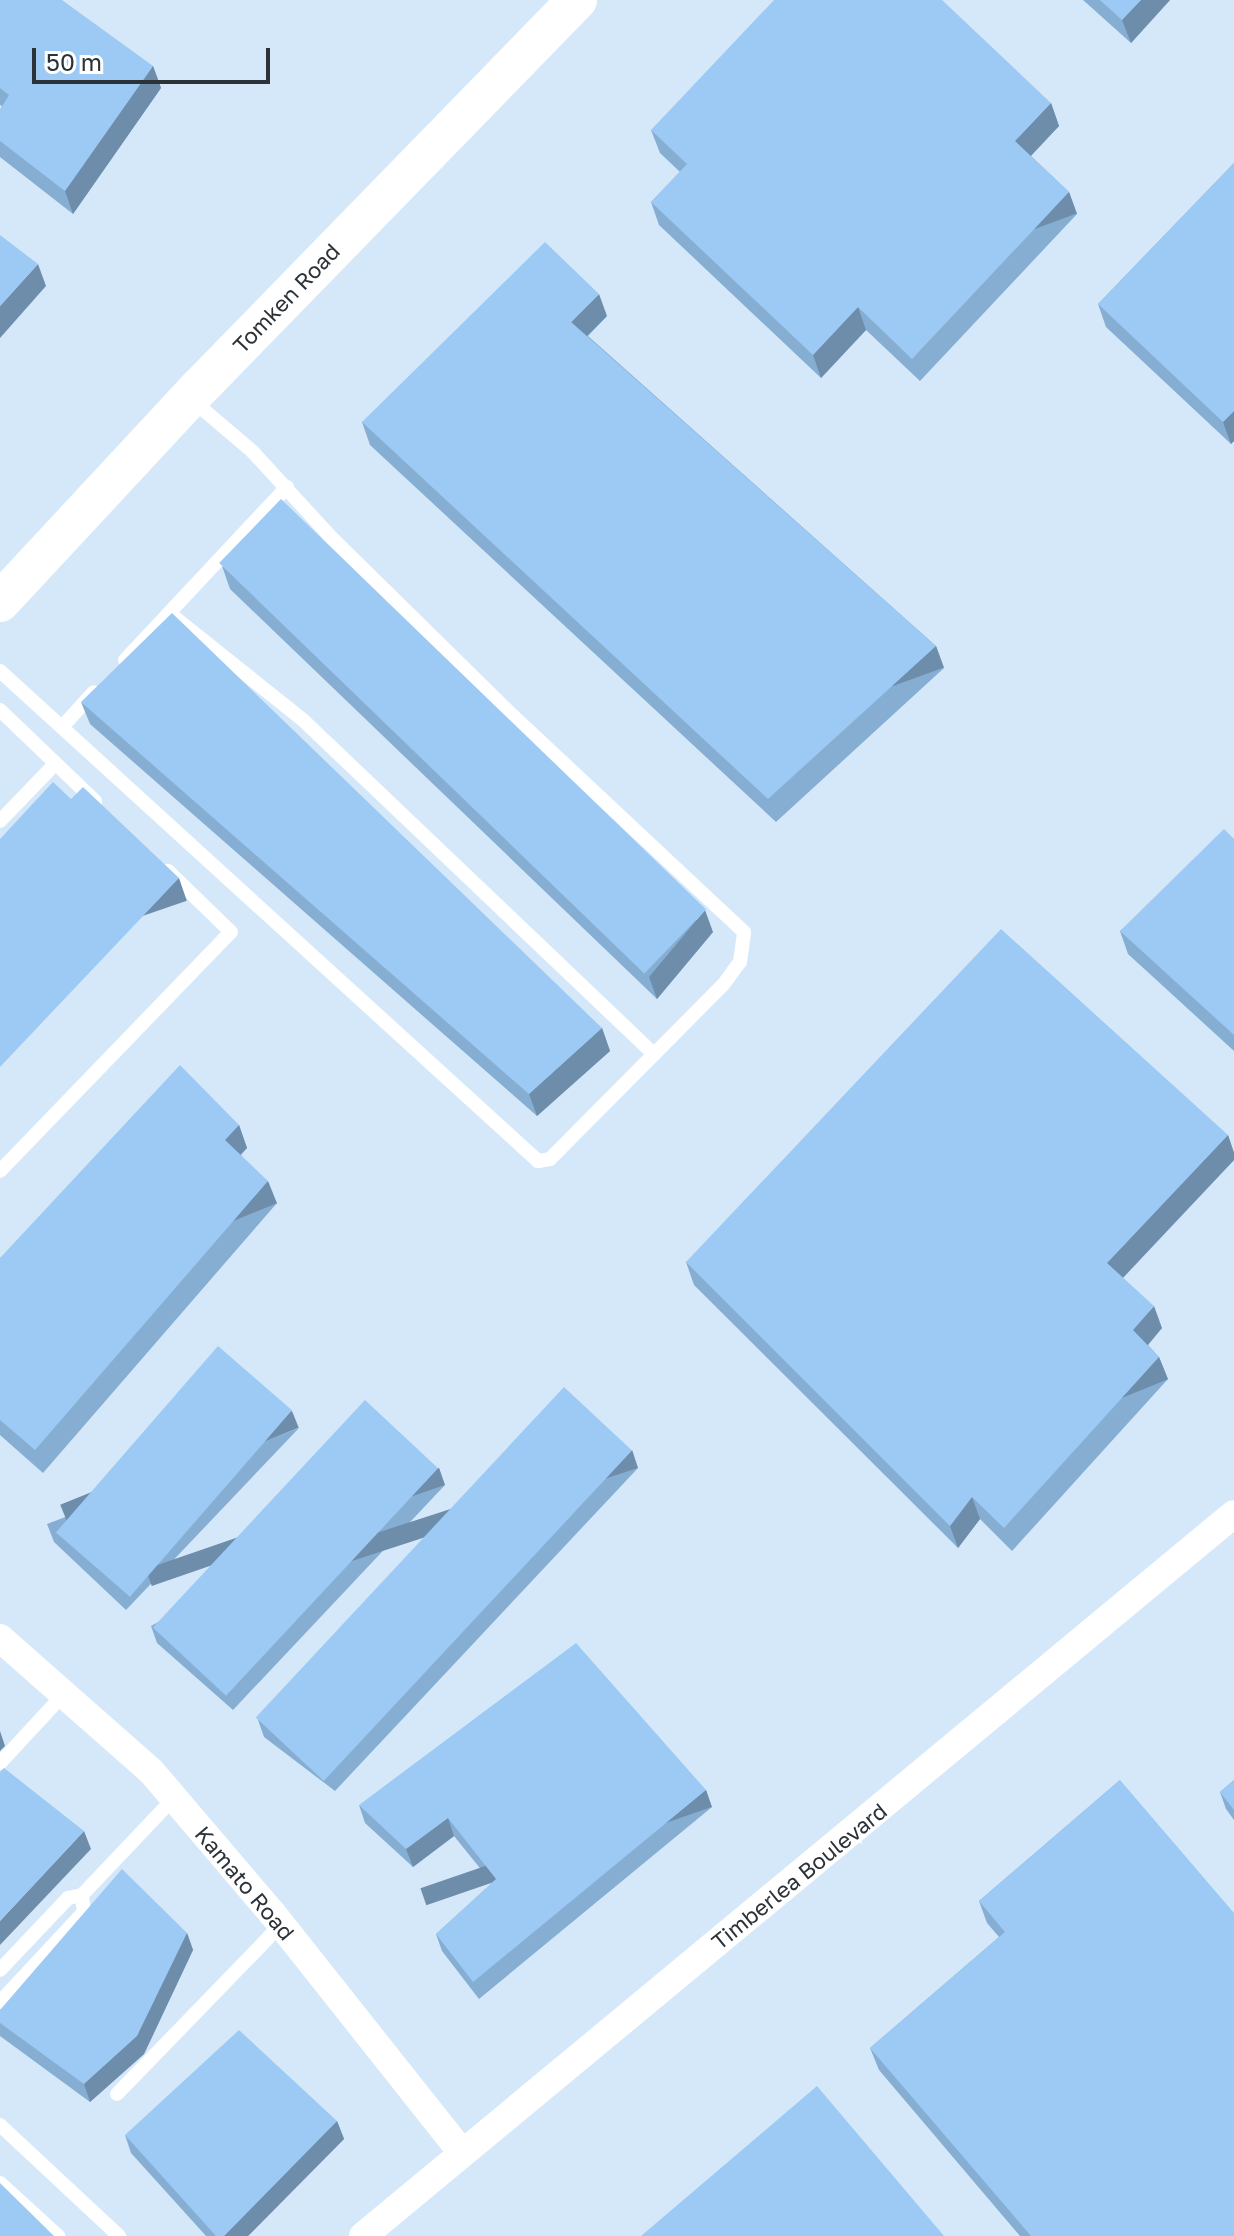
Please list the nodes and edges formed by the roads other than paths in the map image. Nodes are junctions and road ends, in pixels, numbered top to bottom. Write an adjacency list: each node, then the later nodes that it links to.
1 (564, 4): 2 (main road, Tomken Road)
2 (190, 398): 3 (lane); 4 (main road, Tomken Road)
3 (287, 487): 5 (lane); 13 (lane)
4 (0, 602)
5 (169, 613): 8 (lane); 13 (lane)
6 (0, 671): 8 (lane)
7 (0, 710): 9 (lane)
8 (62, 727): 13 (lane)
9 (55, 764): 10 (lane); 11 (lane)
10 (106, 811)
11 (0, 821)
12 (151, 855): 14 (lane)
13 (654, 1054)
14 (0, 1171)
15 (1234, 1514): 26 (street, Timberlea Boulevard)
16 (0, 1638): 17 (street, Kamato Road)
17 (64, 1694): 18 (lane); 19 (street, Kamato Road)
18 (0, 1763)
19 (174, 1798): 20 (lane); 21 (street, Kamato Road)
20 (82, 1895): 22 (lane); 23 (lane)
21 (281, 1925): 24 (lane); 26 (street, Kamato Road)
22 (0, 1970)
23 (0, 2002)
24 (117, 2094)
25 (0, 2125): 29 (lane)
26 (462, 2153): 30 (street, Timberlea Boulevard)
27 (0, 2183): 28 (lane)
28 (58, 2236)
29 (119, 2236)
30 (363, 2236)

